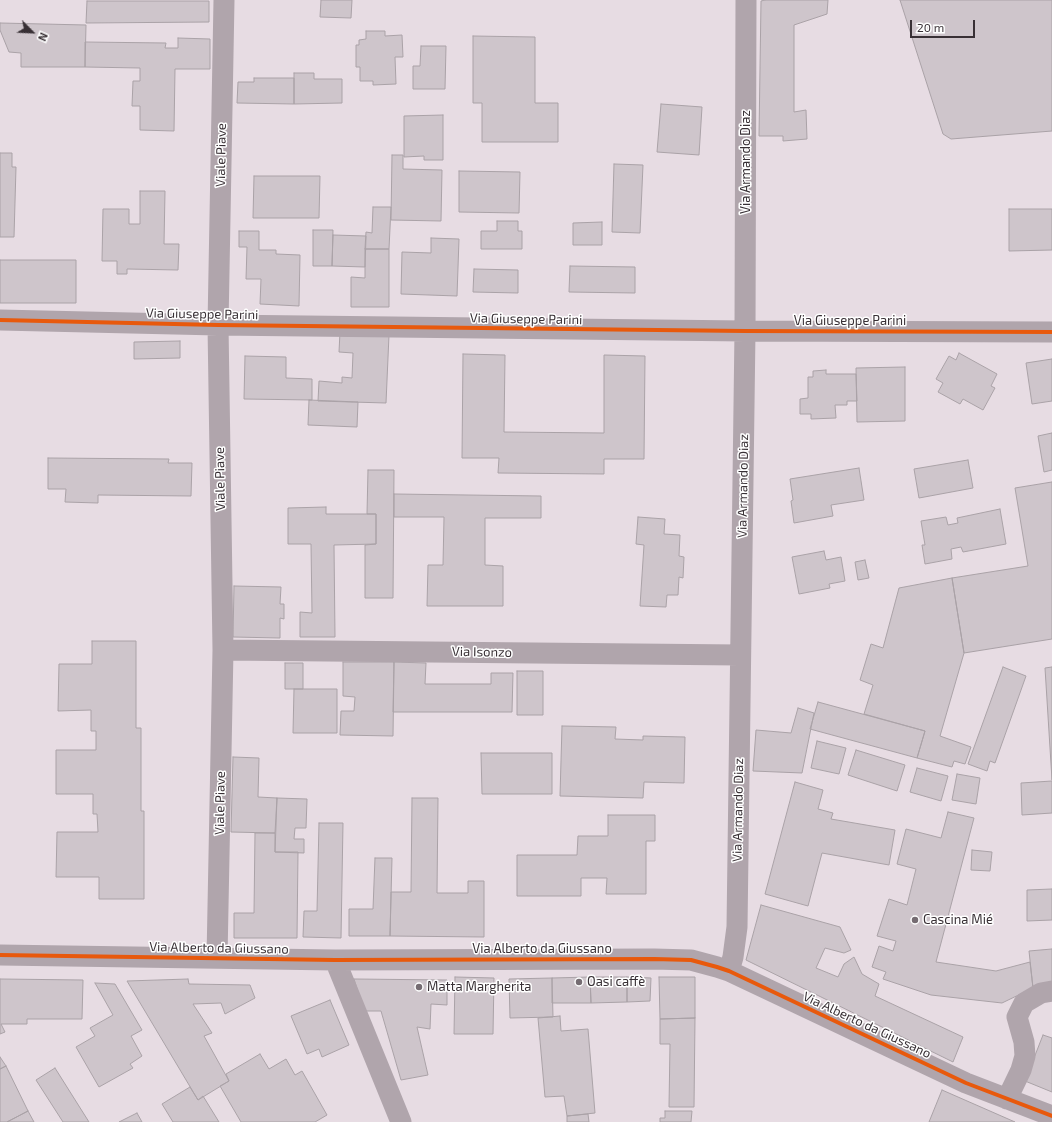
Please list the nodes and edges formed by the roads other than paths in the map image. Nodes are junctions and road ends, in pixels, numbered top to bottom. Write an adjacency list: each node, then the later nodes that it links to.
1 (224, 0): 4 (street, Viale Piave)
2 (746, 0): 5 (street, Via Armando Diaz)
3 (0, 320): 4 (street, Via Giuseppe Parini)
4 (218, 325): 5 (street, Via Giuseppe Parini); 7 (street, Viale Piave)
5 (745, 331): 6 (street, Via Giuseppe Parini); 8 (street, Via Armando Diaz)
6 (1052, 332)
7 (223, 650): 8 (street, Via Isonzo); 10 (street, Viale Piave)
8 (740, 655): 12 (street, Via Armando Diaz)
9 (0, 955): 10 (street, Via Alberto da Giussano)
10 (218, 958): 11 (street, Via Alberto da Giussano)
11 (335, 960): 12 (street, Via Alberto da Giussano); 16 (street)
12 (729, 972): 14 (street, Via Alberto da Giussano)
13 (1052, 991): 14 (street)
14 (1007, 1099): 15 (street, Via Alberto da Giussano)
15 (1052, 1116)
16 (401, 1122)

